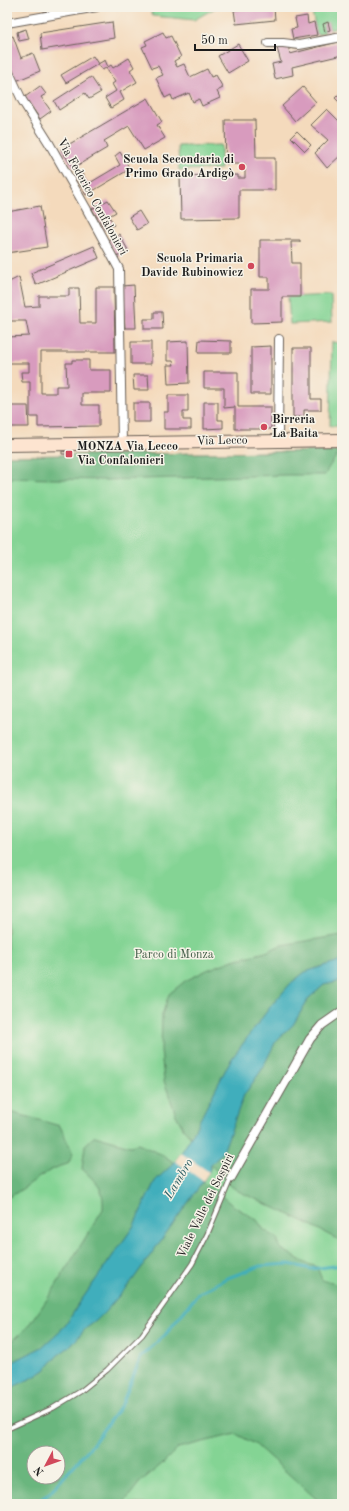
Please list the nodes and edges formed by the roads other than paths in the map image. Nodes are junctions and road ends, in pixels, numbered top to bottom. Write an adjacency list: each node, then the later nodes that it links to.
1 (96, 7): 2 (street)
2 (7, 23)
3 (342, 37): 4 (street)
4 (268, 43)
5 (7, 68): 9 (street, Via Federico Confalonieri)
6 (279, 339): 7 (street)
7 (278, 440): 8 (main road, Via Lecco); 9 (main road, Via Lecco)
8 (342, 440)
9 (122, 443): 10 (main road, Via Lecco)
10 (7, 445)
11 (342, 1011): 12 (street, Viale Valle dei Sospiri)
12 (231, 1178): 13 (lane, Viale Valle dei Sospiri)
13 (7, 1429)

